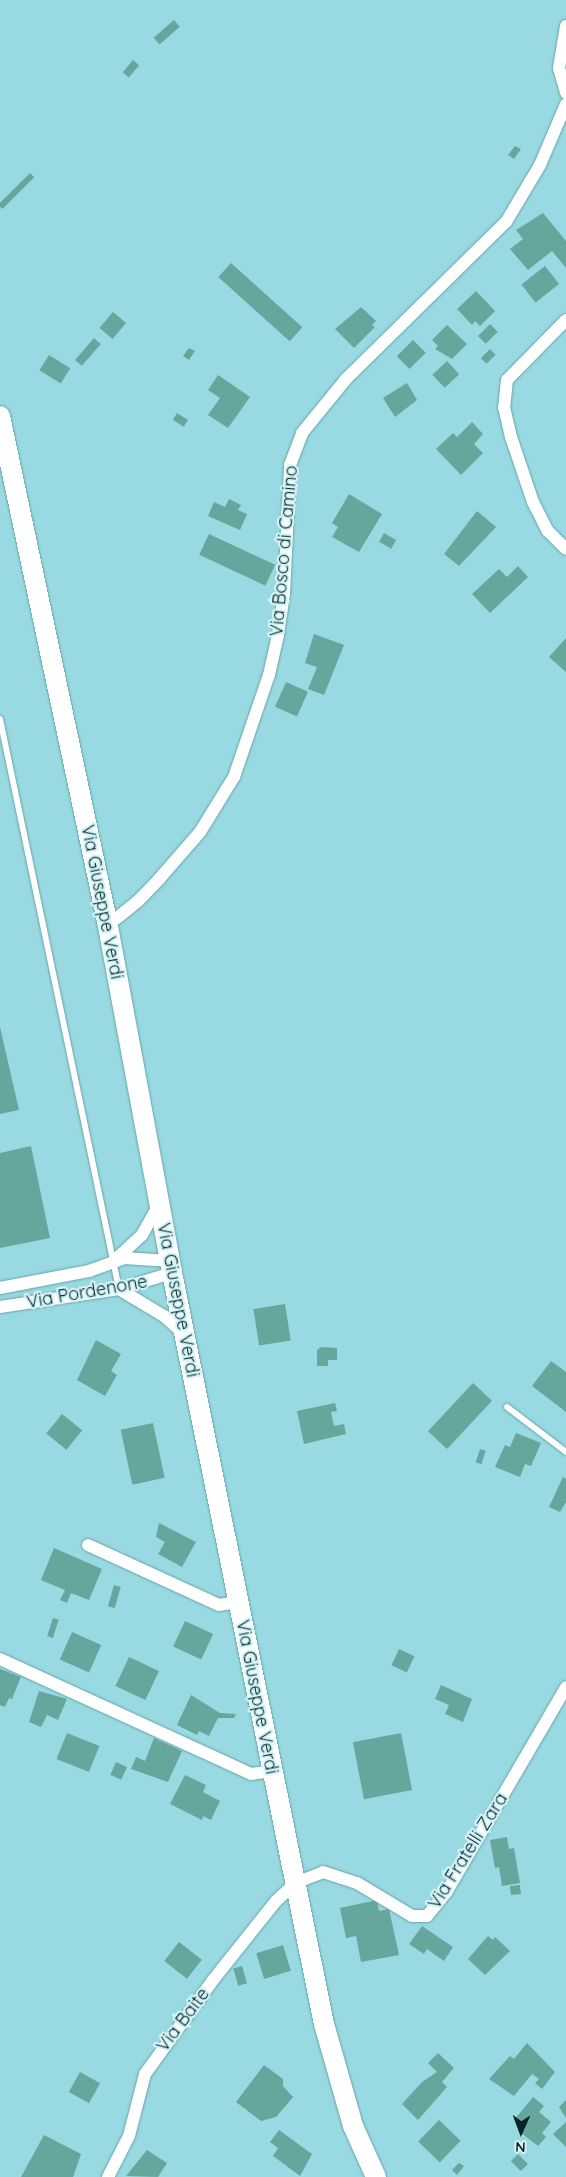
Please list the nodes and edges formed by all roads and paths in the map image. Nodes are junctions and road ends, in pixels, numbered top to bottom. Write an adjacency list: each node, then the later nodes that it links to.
1 (566, 26): 2 (street)
2 (566, 93)
3 (566, 104): 8 (street, Via Bosco di Camino)
4 (566, 320): 6 (street)
5 (0, 416): 8 (main road, Via Giuseppe Verdi)
6 (566, 549)
7 (0, 719): 10 (lane)
8 (107, 921): 9 (main road, Via Giuseppe Verdi)
9 (159, 1204): 10 (street); 11 (main road, Via Giuseppe Verdi)
10 (114, 1261): 11 (street, Via Pordenone); 12 (street, Via Pordenone); 13 (lane)
11 (171, 1267): 13 (street, Via Pordenone); 15 (main road, Via Giuseppe Verdi)
12 (0, 1288)
13 (119, 1289): 14 (street, Via Pordenone); 15 (street)
14 (0, 1307)
15 (184, 1335): 19 (main road, Via Giuseppe Verdi)
16 (507, 1407): 17 (lane)
17 (566, 1452)
18 (88, 1545): 19 (street)
19 (238, 1602): 22 (main road, Via Giuseppe Verdi)
20 (0, 1659): 22 (street)
21 (566, 1687): 23 (street, Via Fratelli Zara)
22 (272, 1771): 23 (main road, Via Giuseppe Verdi)
23 (295, 1883): 24 (street, Via Baite); 25 (main road, Via Giuseppe Verdi)
24 (108, 2177)
25 (376, 2177)

